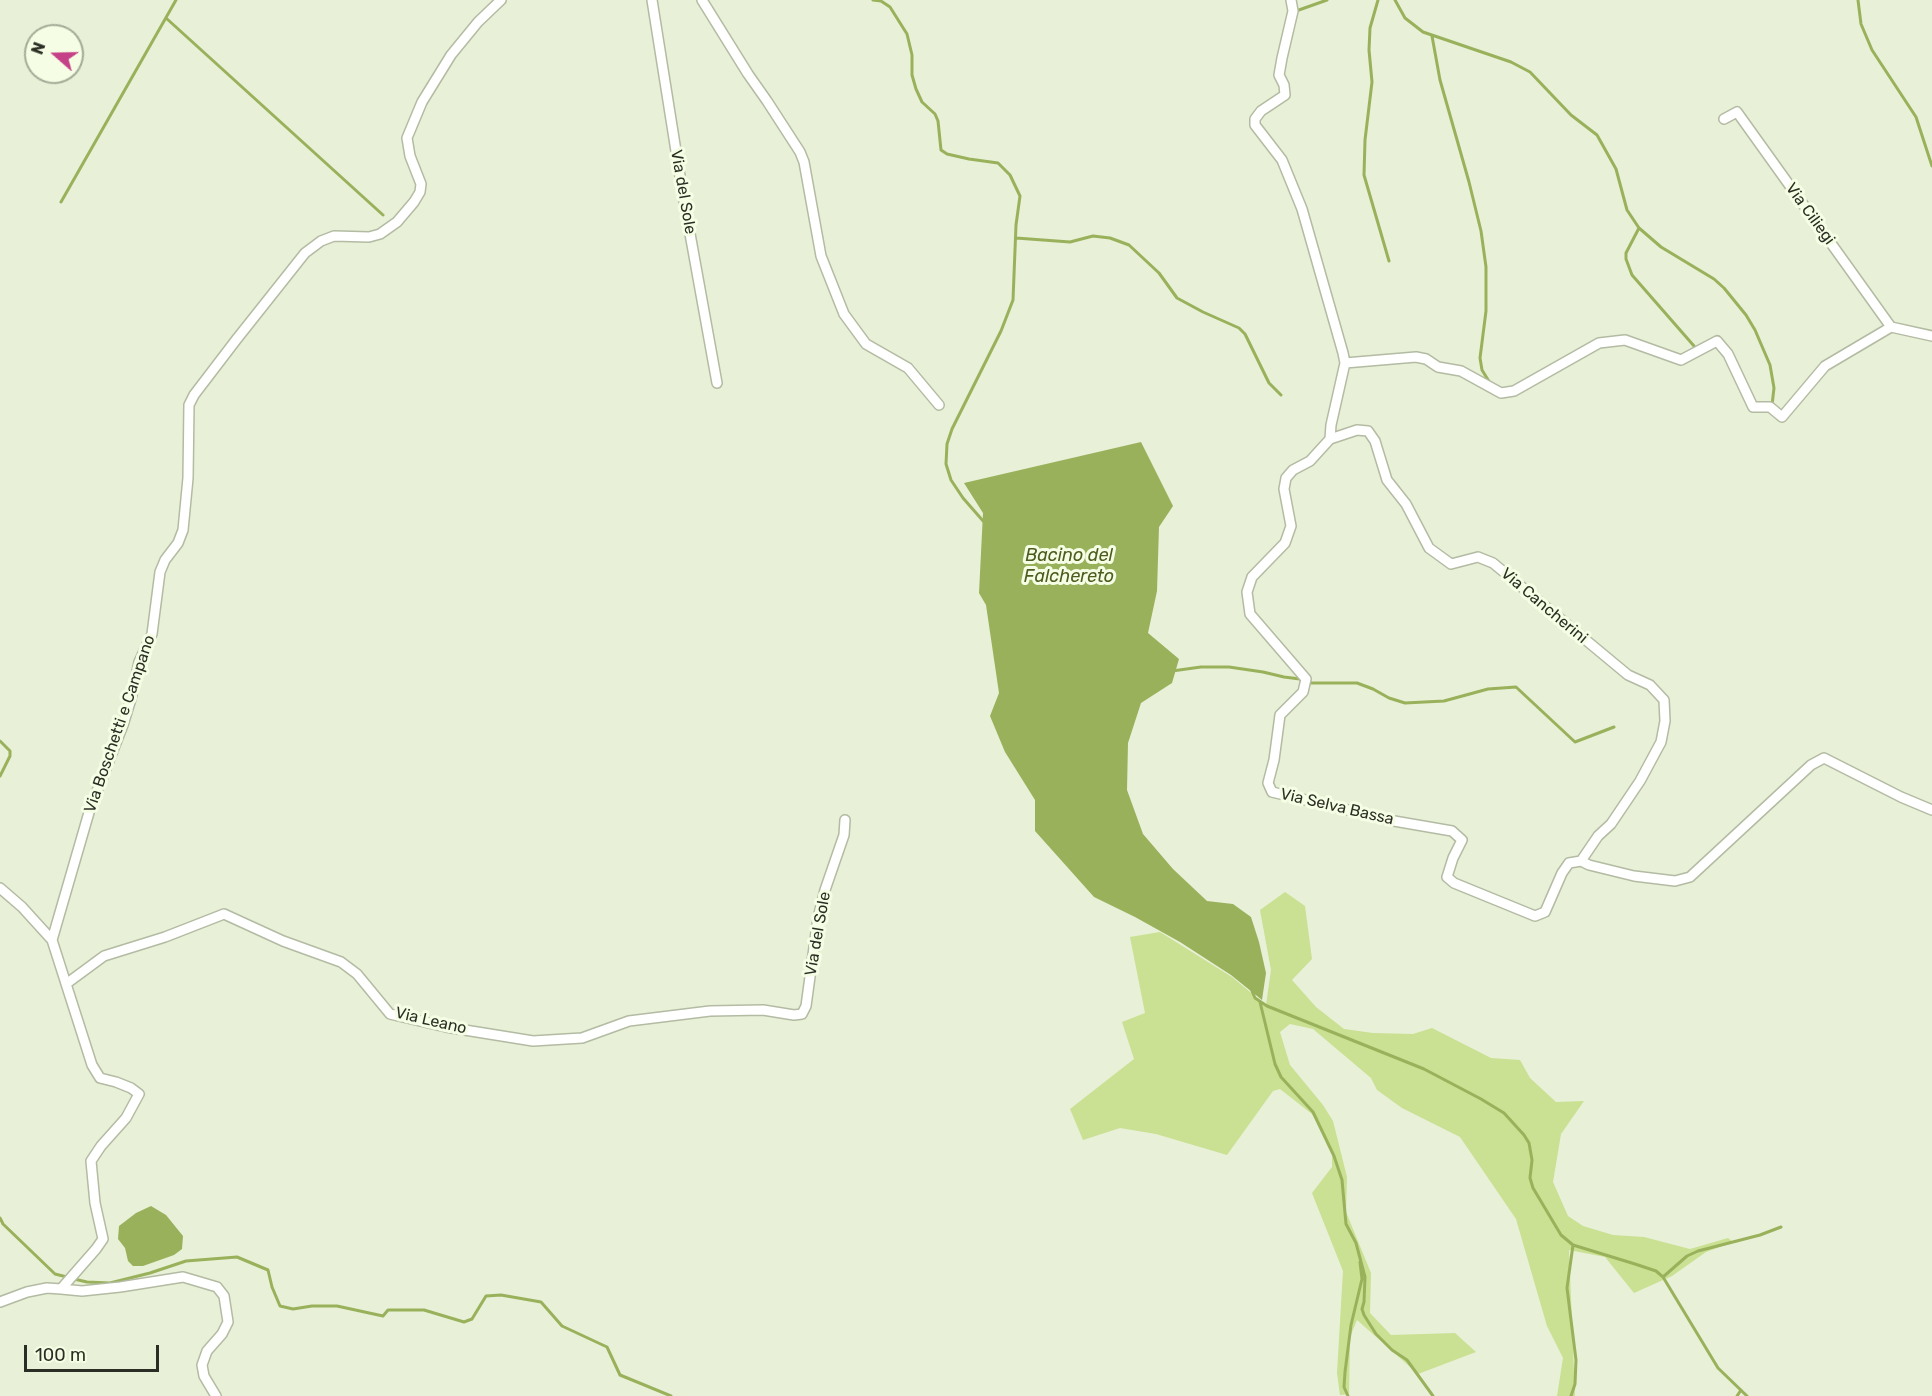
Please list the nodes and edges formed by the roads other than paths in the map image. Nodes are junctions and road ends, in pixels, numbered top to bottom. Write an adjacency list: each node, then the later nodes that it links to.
1 (501, 0): 16 (street, Via Boschetti e Campano)
2 (652, 0): 9 (street, Via del Sole)
3 (702, 0): 10 (street)
4 (1291, 0): 8 (street)
5 (1724, 119): 6 (street, Via Ciliegi)
6 (1891, 327): 7 (street); 8 (street)
7 (1932, 336)
8 (1345, 363): 11 (street)
9 (717, 383)
10 (939, 405)
11 (1330, 439): 14 (street, Via Cancherini); 14 (street, Via Selva Bassa)
12 (1932, 810): 14 (street)
13 (845, 820): 18 (street, Via del Sole)
14 (1581, 861)
15 (0, 888): 16 (street)
16 (52, 940): 17 (street)
17 (66, 984): 18 (street, Via Leano); 19 (street)
18 (802, 1014)
19 (61, 1289): 20 (street); 21 (street)
20 (0, 1302)
21 (216, 1396)

